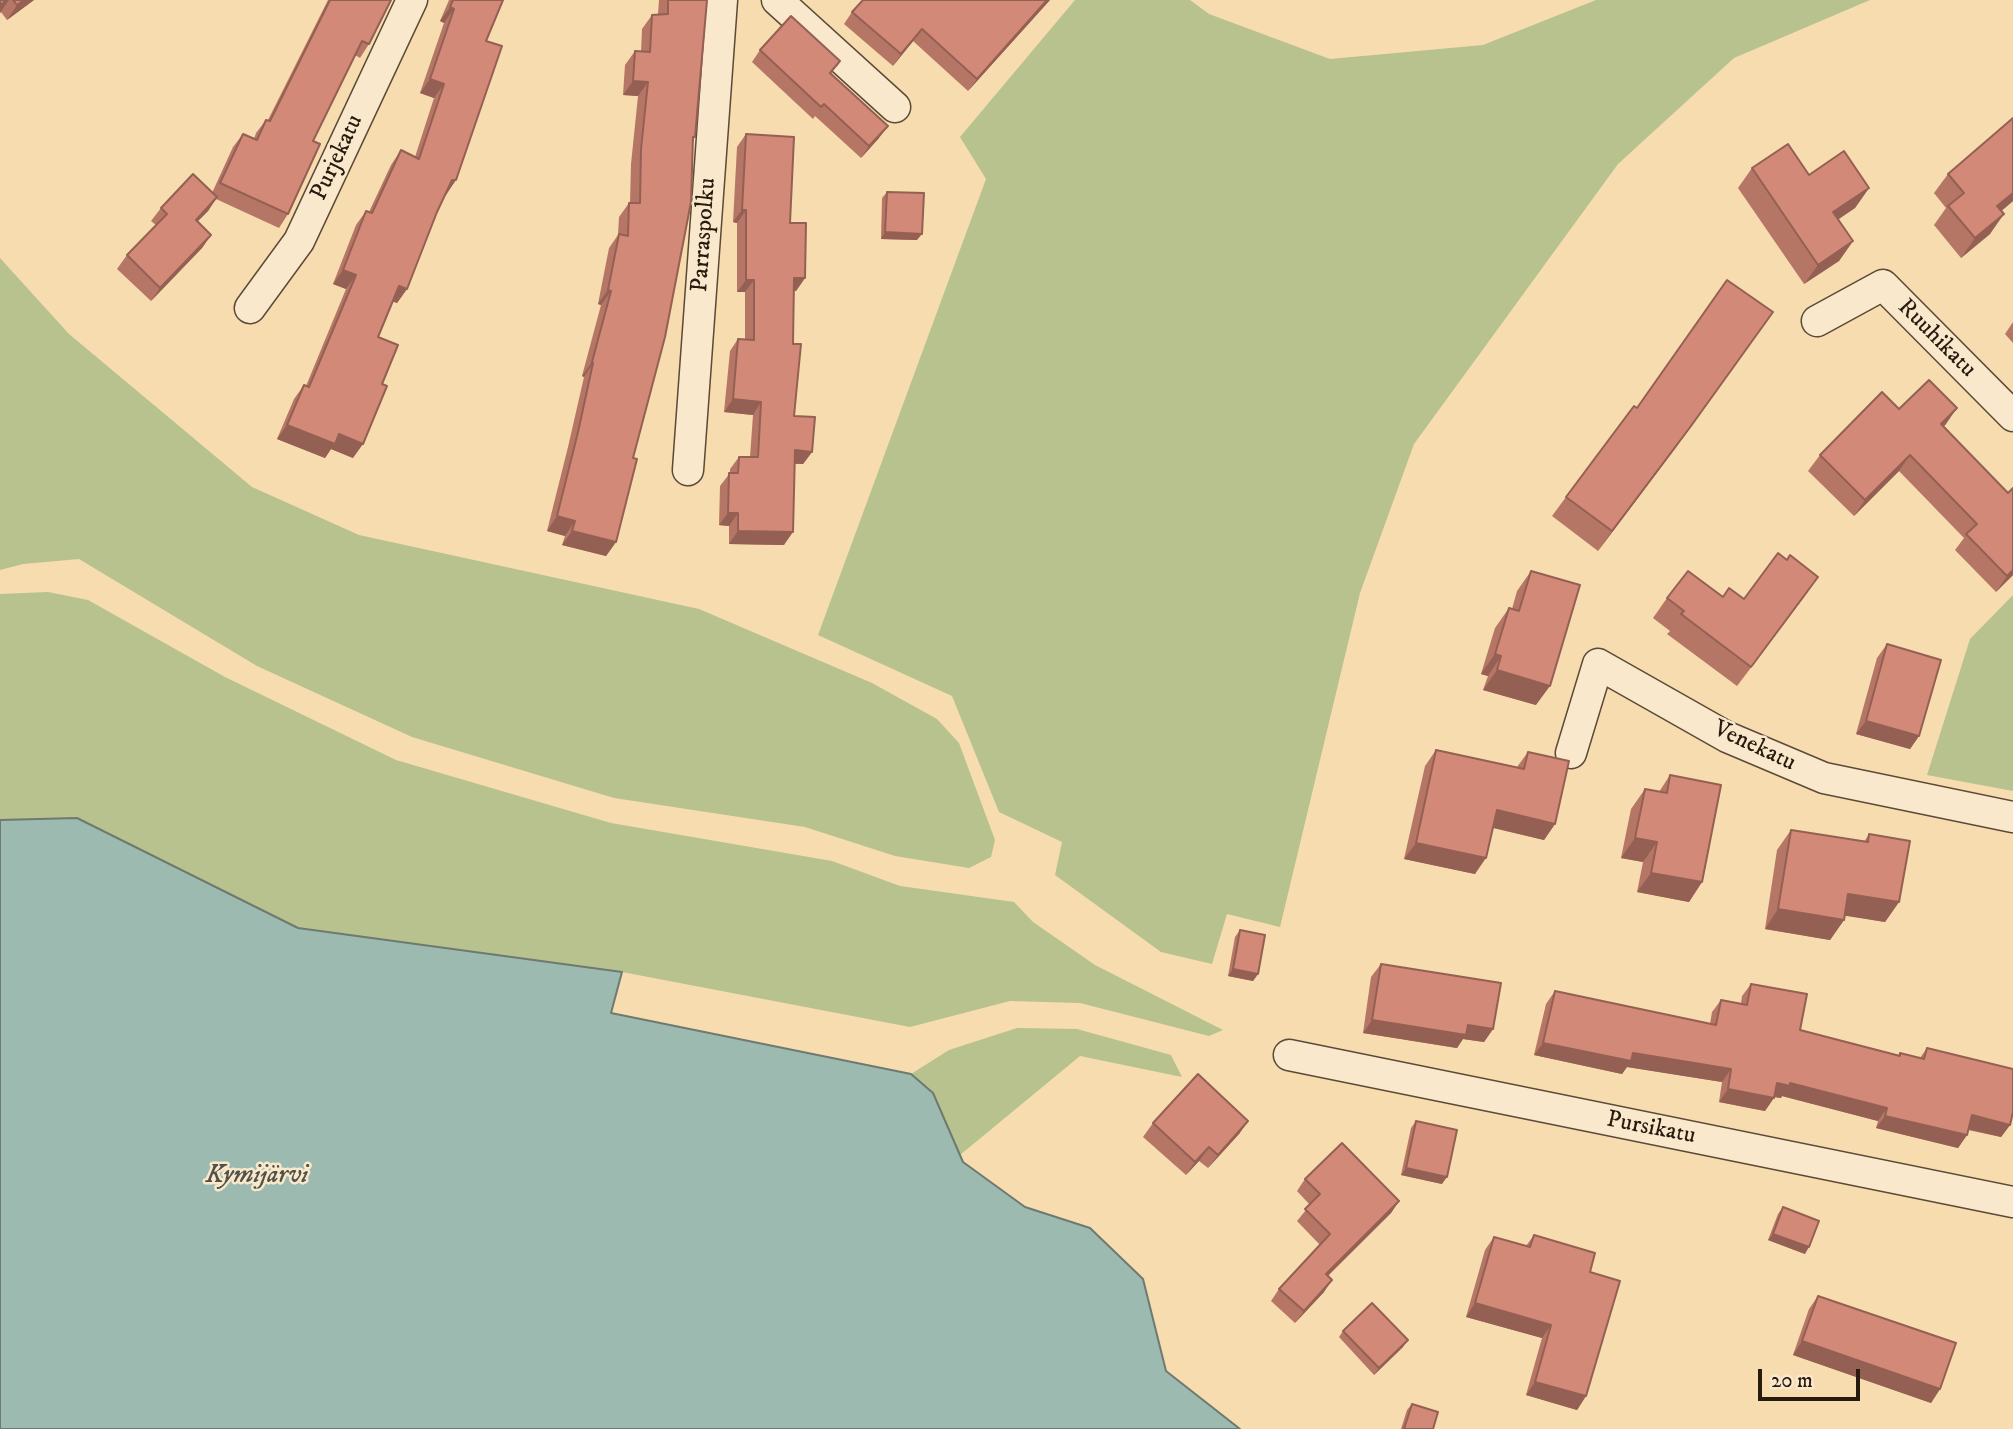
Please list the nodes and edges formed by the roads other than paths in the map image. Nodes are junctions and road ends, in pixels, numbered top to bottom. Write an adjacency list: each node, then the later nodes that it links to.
1 (412, 0): 5 (street, Purjekatu)
2 (722, 0): 8 (street, Parraspolku)
3 (777, 0): 4 (street)
4 (895, 107)
5 (250, 307)
6 (1817, 321): 7 (street, Ruuhikatu)
7 (2013, 416)
8 (688, 470)
9 (1571, 753): 10 (street, Venekatu)
10 (2013, 817)
11 (1289, 1055): 12 (street, Pursikatu)
12 (2013, 1202)

